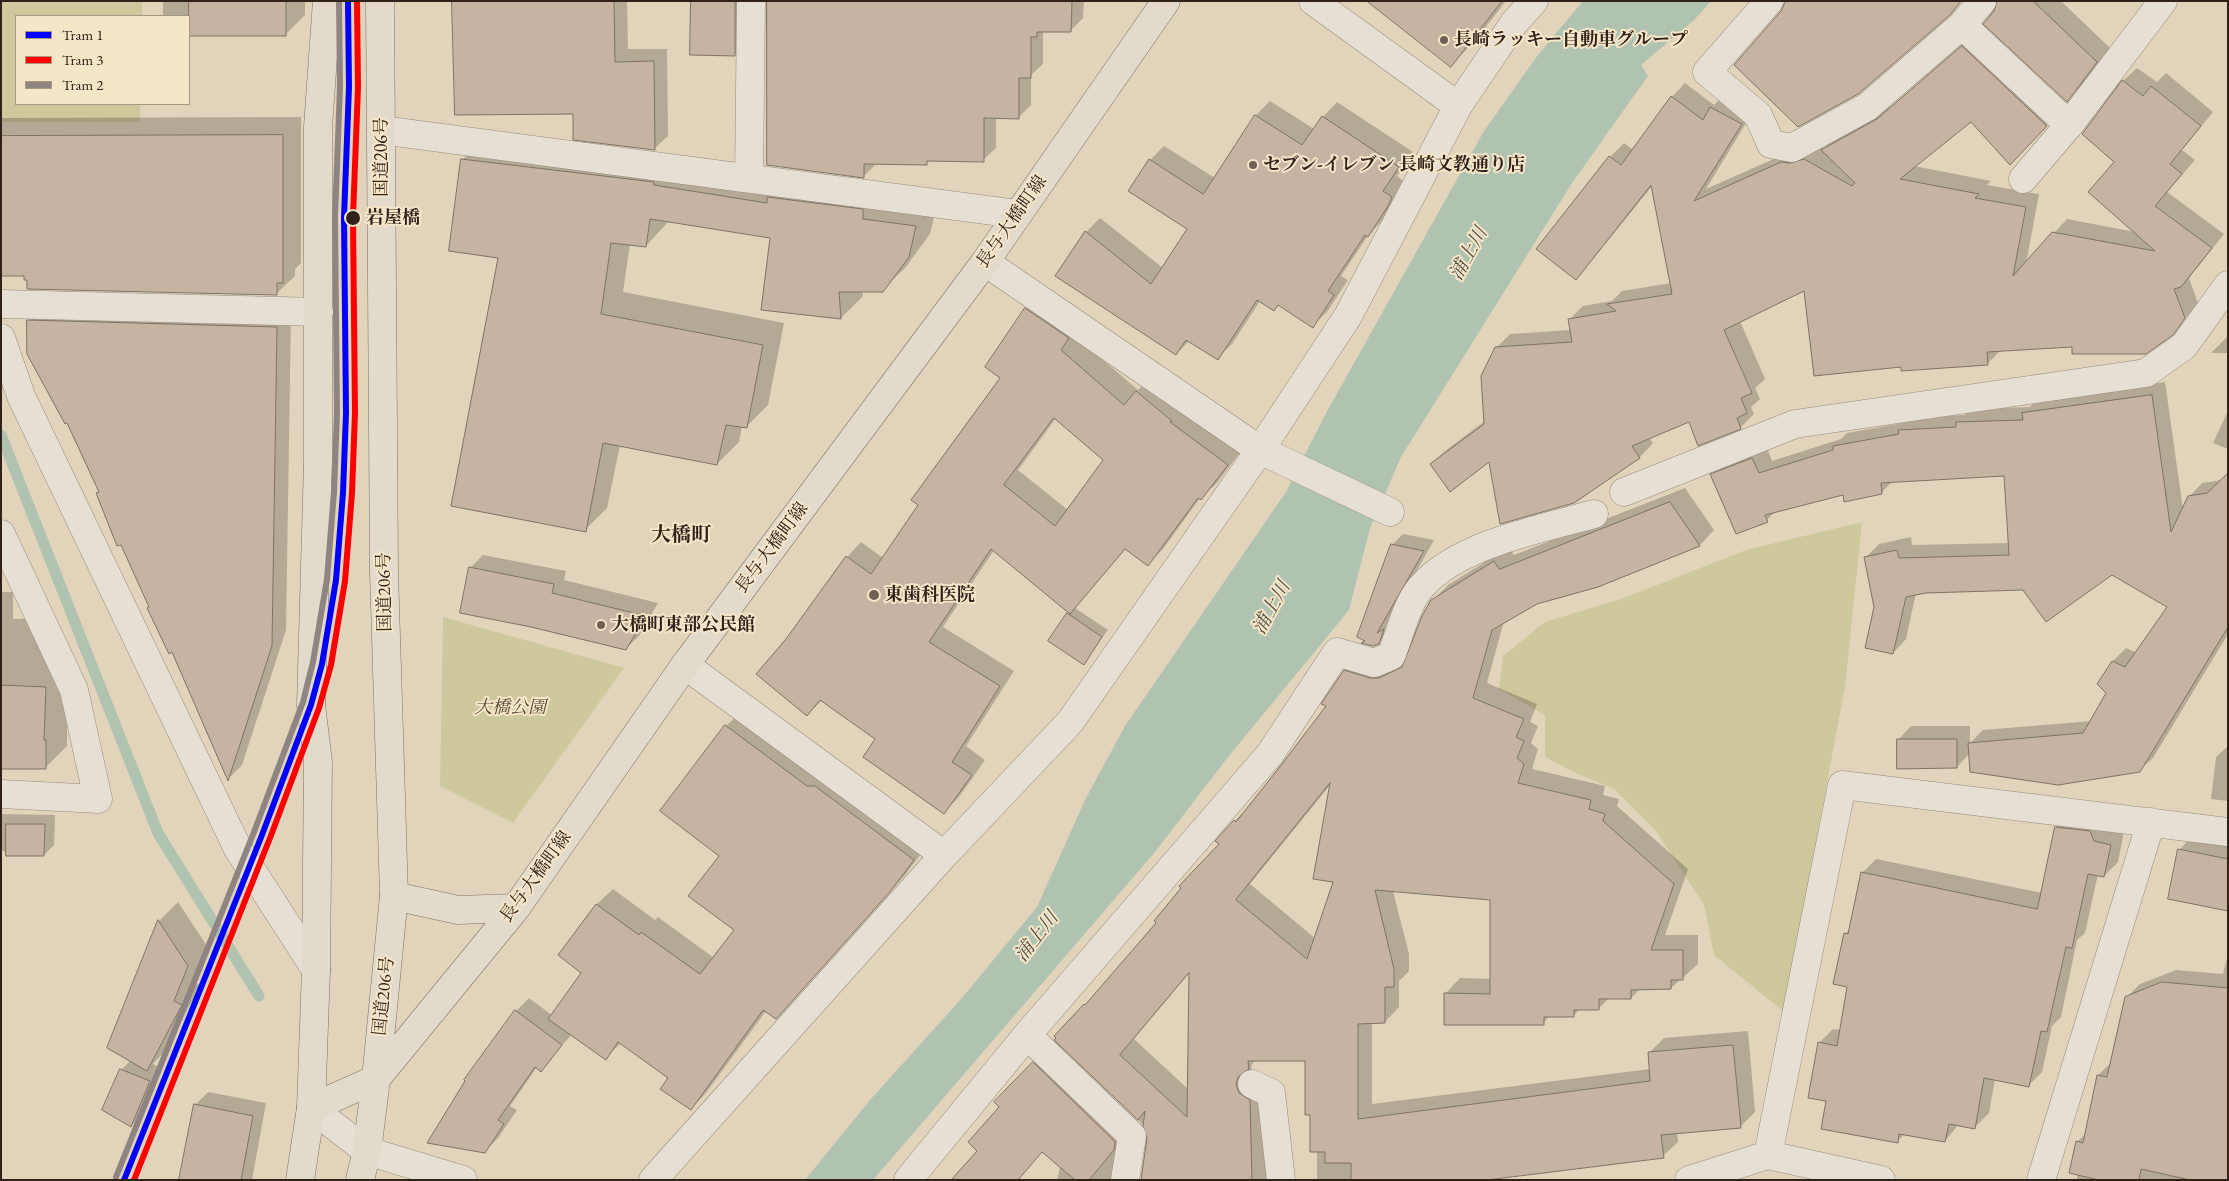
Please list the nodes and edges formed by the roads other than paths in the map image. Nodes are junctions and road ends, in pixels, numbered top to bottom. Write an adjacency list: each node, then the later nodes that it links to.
1 (327, 1): 20 (main road)
2 (380, 1): 13 (main road, 国道206号)
3 (751, 1): 14 (street)
4 (1166, 1): 16 (main road, 長与大橋町線)
5 (1313, 1): 11 (street)
6 (1534, 1): 11 (street)
7 (1769, 1): 10 (street)
8 (1982, 1): 10 (street)
9 (2163, 1): 12 (street)
10 (1962, 25): 12 (street)
11 (1458, 106): 22 (street)
12 (2069, 125): 15 (street)
13 (381, 130): 14 (street); 32 (main road, 国道206号)
14 (749, 178): 16 (street)
15 (2023, 179)
16 (1017, 214): 17 (main road, 長与大橋町線)
17 (985, 262): 22 (street); 27 (main road, 長与大橋町線)
18 (2228, 285): 23 (street)
19 (1, 304): 20 (street)
20 (319, 312): 34 (main road)
21 (1, 338): 34 (street)
22 (1260, 450): 24 (street); 31 (street)
23 (1624, 492)
24 (1390, 512)
25 (1594, 514): 35 (street)
26 (1, 534): 28 (street)
27 (685, 665): 31 (street); 33 (main road, 長与大橋町線)
28 (1, 794)
29 (2151, 822): 30 (street); 40 (street); 50 (street)
30 (2228, 832)
31 (944, 855): 44 (street)
32 (394, 896): 33 (main road); 36 (main road, 国道206号)
33 (516, 908): 36 (main road, 長与大橋町線)
34 (316, 970): 38 (main road)
35 (1027, 1035): 45 (street); 46 (street)
36 (376, 1079): 38 (main road, 長与大橋町線); 39 (main road, 国道206号)
37 (1252, 1084): 47 (street)
38 (311, 1108): 39 (street); 41 (main road)
39 (367, 1151): 42 (main road, 国道206号); 43 (street)
40 (1768, 1155): 48 (street); 49 (street)
41 (300, 1180)
42 (360, 1180)
43 (463, 1180)
44 (653, 1180)
45 (908, 1180)
46 (1125, 1180)
47 (1281, 1180)
48 (1689, 1180)
49 (1880, 1180)
50 (2041, 1180)

